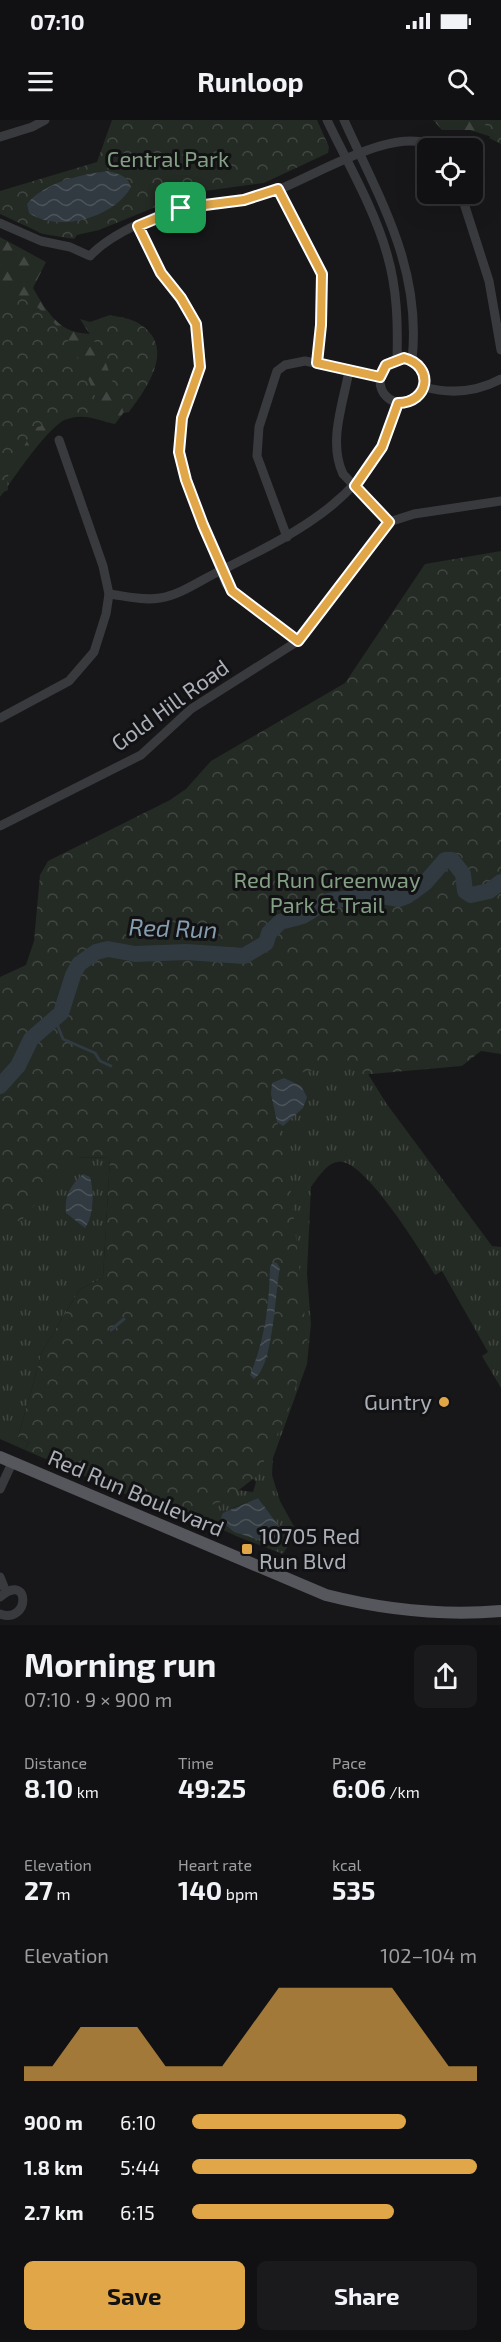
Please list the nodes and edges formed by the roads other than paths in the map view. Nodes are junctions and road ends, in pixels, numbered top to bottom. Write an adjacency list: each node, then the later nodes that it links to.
1 (45, 120): 4 (street)
2 (327, 120): 7 (street)
3 (344, 120): 6 (street)
4 (0, 137)
5 (417, 140): 6 (street)
6 (357, 150): 7 (street); 16 (street)
7 (344, 156): 8 (street); 15 (street)
8 (278, 189): 11 (street); 17 (street)
9 (464, 204): 13 (street)
10 (0, 223): 11 (street)
11 (138, 226): 28 (street)
12 (501, 279): 13 (street)
13 (489, 280): 14 (street)
14 (501, 350)
15 (397, 359): 16 (street); 19 (street)
16 (412, 360): 21 (street)
17 (317, 363): 18 (street); 27 (street)
18 (349, 371): 19 (street); 24 (street)
19 (380, 377): 22 (street)
20 (501, 379): 21 (street)
21 (424, 387): 22 (street)
22 (398, 403): 24 (street)
23 (59, 440): 29 (street)
24 (355, 486): 26 (street); 27 (street)
25 (501, 501): 26 (street)
26 (389, 522): 30 (street, Gold Hill Road)
27 (287, 537): 28 (street)
28 (221, 570): 29 (street); 30 (street)
29 (109, 594): 31 (street)
30 (298, 641): 32 (street, Gold Hill Road)
31 (0, 718)
32 (0, 826)
33 (0, 1458): 34 (main road, Red Run Boulevard)
34 (12, 1463): 35 (street); 38 (main road, Red Run Boulevard)
35 (0, 1489)
36 (0, 1577): 37 (street)
37 (3, 1594): 39 (street)
38 (501, 1611)
39 (0, 1614)

